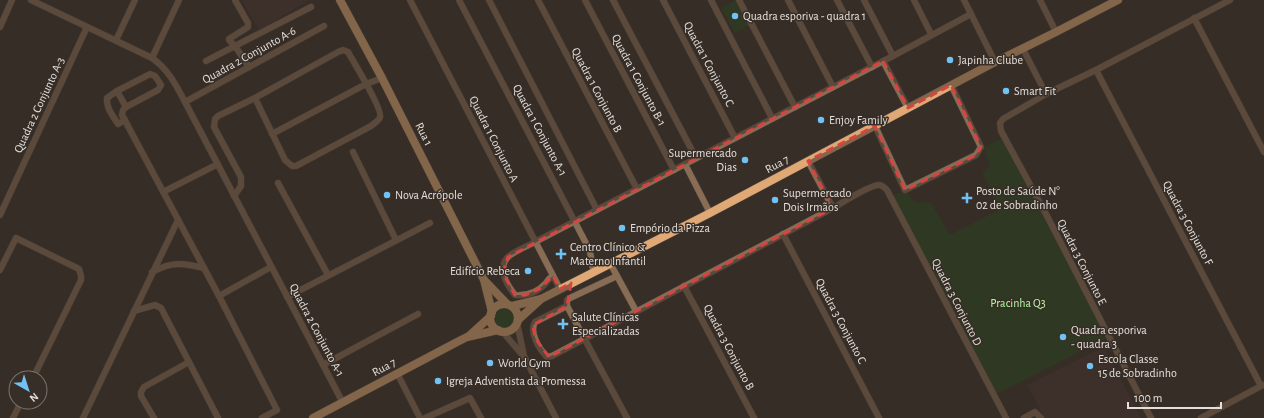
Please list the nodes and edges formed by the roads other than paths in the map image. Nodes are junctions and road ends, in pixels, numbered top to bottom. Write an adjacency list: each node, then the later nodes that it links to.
1 (12, 0): 29 (street)
2 (31, 0): 24 (street, Quadra 2 Conjunto A-1)
3 (134, 0): 33 (street)
4 (179, 0): 37 (street)
5 (235, 0): 34 (street)
6 (340, 0): 44 (main road, Rua 1)
7 (410, 0): 80 (street, Quadra 1 Conjunto A)
8 (459, 0): 76 (street, Quadra 1 Conjunto A-1)
9 (489, 0): 72 (street, Quadra 1 Conjunto A-1)
10 (538, 0): 68 (street, Quadra 1 Conjunto B)
11 (585, 0): 66 (street, Quadra 1 Conjunto B-1)
12 (613, 0): 62 (street, Quadra 1 Conjunto B-1)
13 (663, 0): 59 (street, Quadra 1 Conjunto C)
14 (710, 0): 55 (street)
15 (739, 0): 53 (street)
16 (788, 0): 46 (street)
17 (837, 0): 41 (street)
18 (864, 0): 36 (street)
19 (914, 0): 32 (street)
20 (964, 0): 26 (street)
21 (1040, 0): 31 (street)
22 (1118, 0): 31 (main road, Rua 7)
23 (1230, 0): 27 (street)
24 (45, 3): 30 (street, Quadra 2 Conjunto A-1)
25 (312, 7): 34 (street)
26 (971, 14): 32 (street); 40 (street)
27 (1194, 18): 43 (street); 61 (street)
28 (324, 26): 42 (street, Quadra 2 Conjunto A-6)
29 (0, 27)
30 (87, 27): 33 (street, Quadra 2 Conjunto A-1); 74 (street, Quadra 2 Conjunto A-3)
31 (1056, 32): 35 (main road, Rua 7)
32 (931, 34): 36 (street)
33 (116, 40): 37 (street, Quadra 2 Conjunto A-1)
34 (235, 46): 38 (street); 42 (street)
35 (1023, 49): 40 (main road, Rua 7); 49 (street)
36 (893, 56): 39 (street)
37 (152, 58): 51 (street, Quadra 2 Conjunto A-1)
38 (206, 61)
39 (883, 61): 41 (street); 54 (street)
40 (995, 62): 47 (main road, Rua 7)
41 (872, 67): 46 (street)
42 (249, 68): 51 (street, Quadra 2 Conjunto A-6)
43 (1096, 70): 49 (street); 111 (street, Quadra 3 Conjunto F)
44 (382, 78): 45 (street); 90 (main road, Rua 1)
45 (366, 84): 50 (street); 58 (street); 58 (street)
46 (834, 86): 53 (street)
47 (951, 86): 54 (main road, Rua 7); 57 (street)
48 (117, 91): 52 (street); 52 (street); 56 (street)
49 (1046, 94): 128 (street, Quadra 3 Conjunto E)
50 (255, 98): 58 (street); 70 (street)
51 (185, 102): 64 (street, Quadra 2 Conjunto A-1)
52 (126, 107): 56 (street)
53 (795, 107): 55 (street)
54 (908, 108): 57 (main road, Rua 7)
55 (772, 118): 59 (street)
56 (125, 120): 69 (street)
57 (875, 126): 63 (main road, Rua 7)
58 (272, 134)
59 (735, 138): 62 (street)
60 (353, 152): 79 (street)
61 (1264, 152)
62 (696, 158): 65 (street)
63 (808, 161): 71 (street); 73 (main road, Rua 7)
64 (218, 164): 69 (street); 70 (street, Quadra 2 Conjunto A-1)
65 (686, 164): 66 (street); 73 (street)
66 (674, 170): 68 (street)
67 (278, 183): 87 (street)
68 (637, 190): 72 (street)
69 (163, 192): 75 (street)
70 (234, 196): 82 (street, Quadra 2 Conjunto A-1)
71 (833, 208): 78 (street); 125 (street, Quadra 3 Conjunto D)
72 (597, 210): 76 (street)
73 (710, 213): 81 (main road, Rua 7)
74 (0, 215)
75 (178, 220): 83 (street); 85 (street)
76 (575, 222): 80 (street); 86 (street, Quadra 1 Conjunto A-1)
77 (430, 223): 79 (street)
78 (782, 234): 91 (street); 124 (street, Quadra 3 Conjunto C)
79 (396, 240): 87 (street)
80 (535, 242): 88 (street, Quadra 1 Conjunto A); 88 (street)
81 (610, 263): 86 (main road, Rua 7); 89 (street)
82 (271, 267): 93 (street); 94 (street, Quadra 2 Conjunto A-1)
83 (204, 268): 85 (street); 93 (street)
84 (0, 270): 109 (street)
85 (152, 272): 98 (street)
86 (594, 272): 92 (main road, Rua 7)
87 (328, 275): 94 (street)
88 (553, 276): 92 (street, Quadra 1 Conjunto A)
89 (617, 276): 97 (street); 99 (street)
90 (484, 280): 96 (main road, Rua 1); 101 (main road, Rua 1)
91 (684, 286): 99 (street); 123 (street, Quadra 3 Conjunto B)
92 (560, 289): 95 (main road, Rua 7)
93 (219, 296): 116 (street)
94 (287, 297): 108 (street, Quadra 2 Conjunto A-1)
95 (541, 299): 96 (main road, Rua 7); 102 (main road, Rua 7)
96 (509, 305): 101 (main road); 102 (main road)
97 (567, 306): 105 (street); 105 (street)
98 (134, 311): 107 (street); 113 (street)
99 (636, 311): 105 (street)
100 (418, 314): 108 (street)
101 (491, 314): 103 (main road); 104 (main road, Rua 7)
102 (518, 322): 103 (main road); 106 (street)
103 (500, 331): 104 (main road, Rua 7); 106 (street)
104 (467, 337): 110 (main road, Rua 7)
105 (585, 338): 122 (street)
106 (525, 358): 121 (street)
107 (189, 362): 114 (street); 115 (street)
108 (323, 364): 112 (street, Quadra 2 Conjunto A-1)
109 (37, 370)
110 (397, 373): 112 (main road, Rua 7); 118 (street)
111 (1263, 385): 129 (street)
112 (343, 403): 117 (main road, Rua 7)
113 (83, 418)
114 (154, 418)
115 (218, 418)
116 (262, 418)
117 (313, 418)
118 (420, 418)
119 (425, 418): 120 (street)
120 (481, 418)
121 (556, 418)
122 (627, 418)
123 (754, 418)
124 (879, 418)
125 (1006, 418)
126 (1024, 418): 127 (street)
127 (1041, 418)
128 (1151, 418)
129 (1201, 418)

